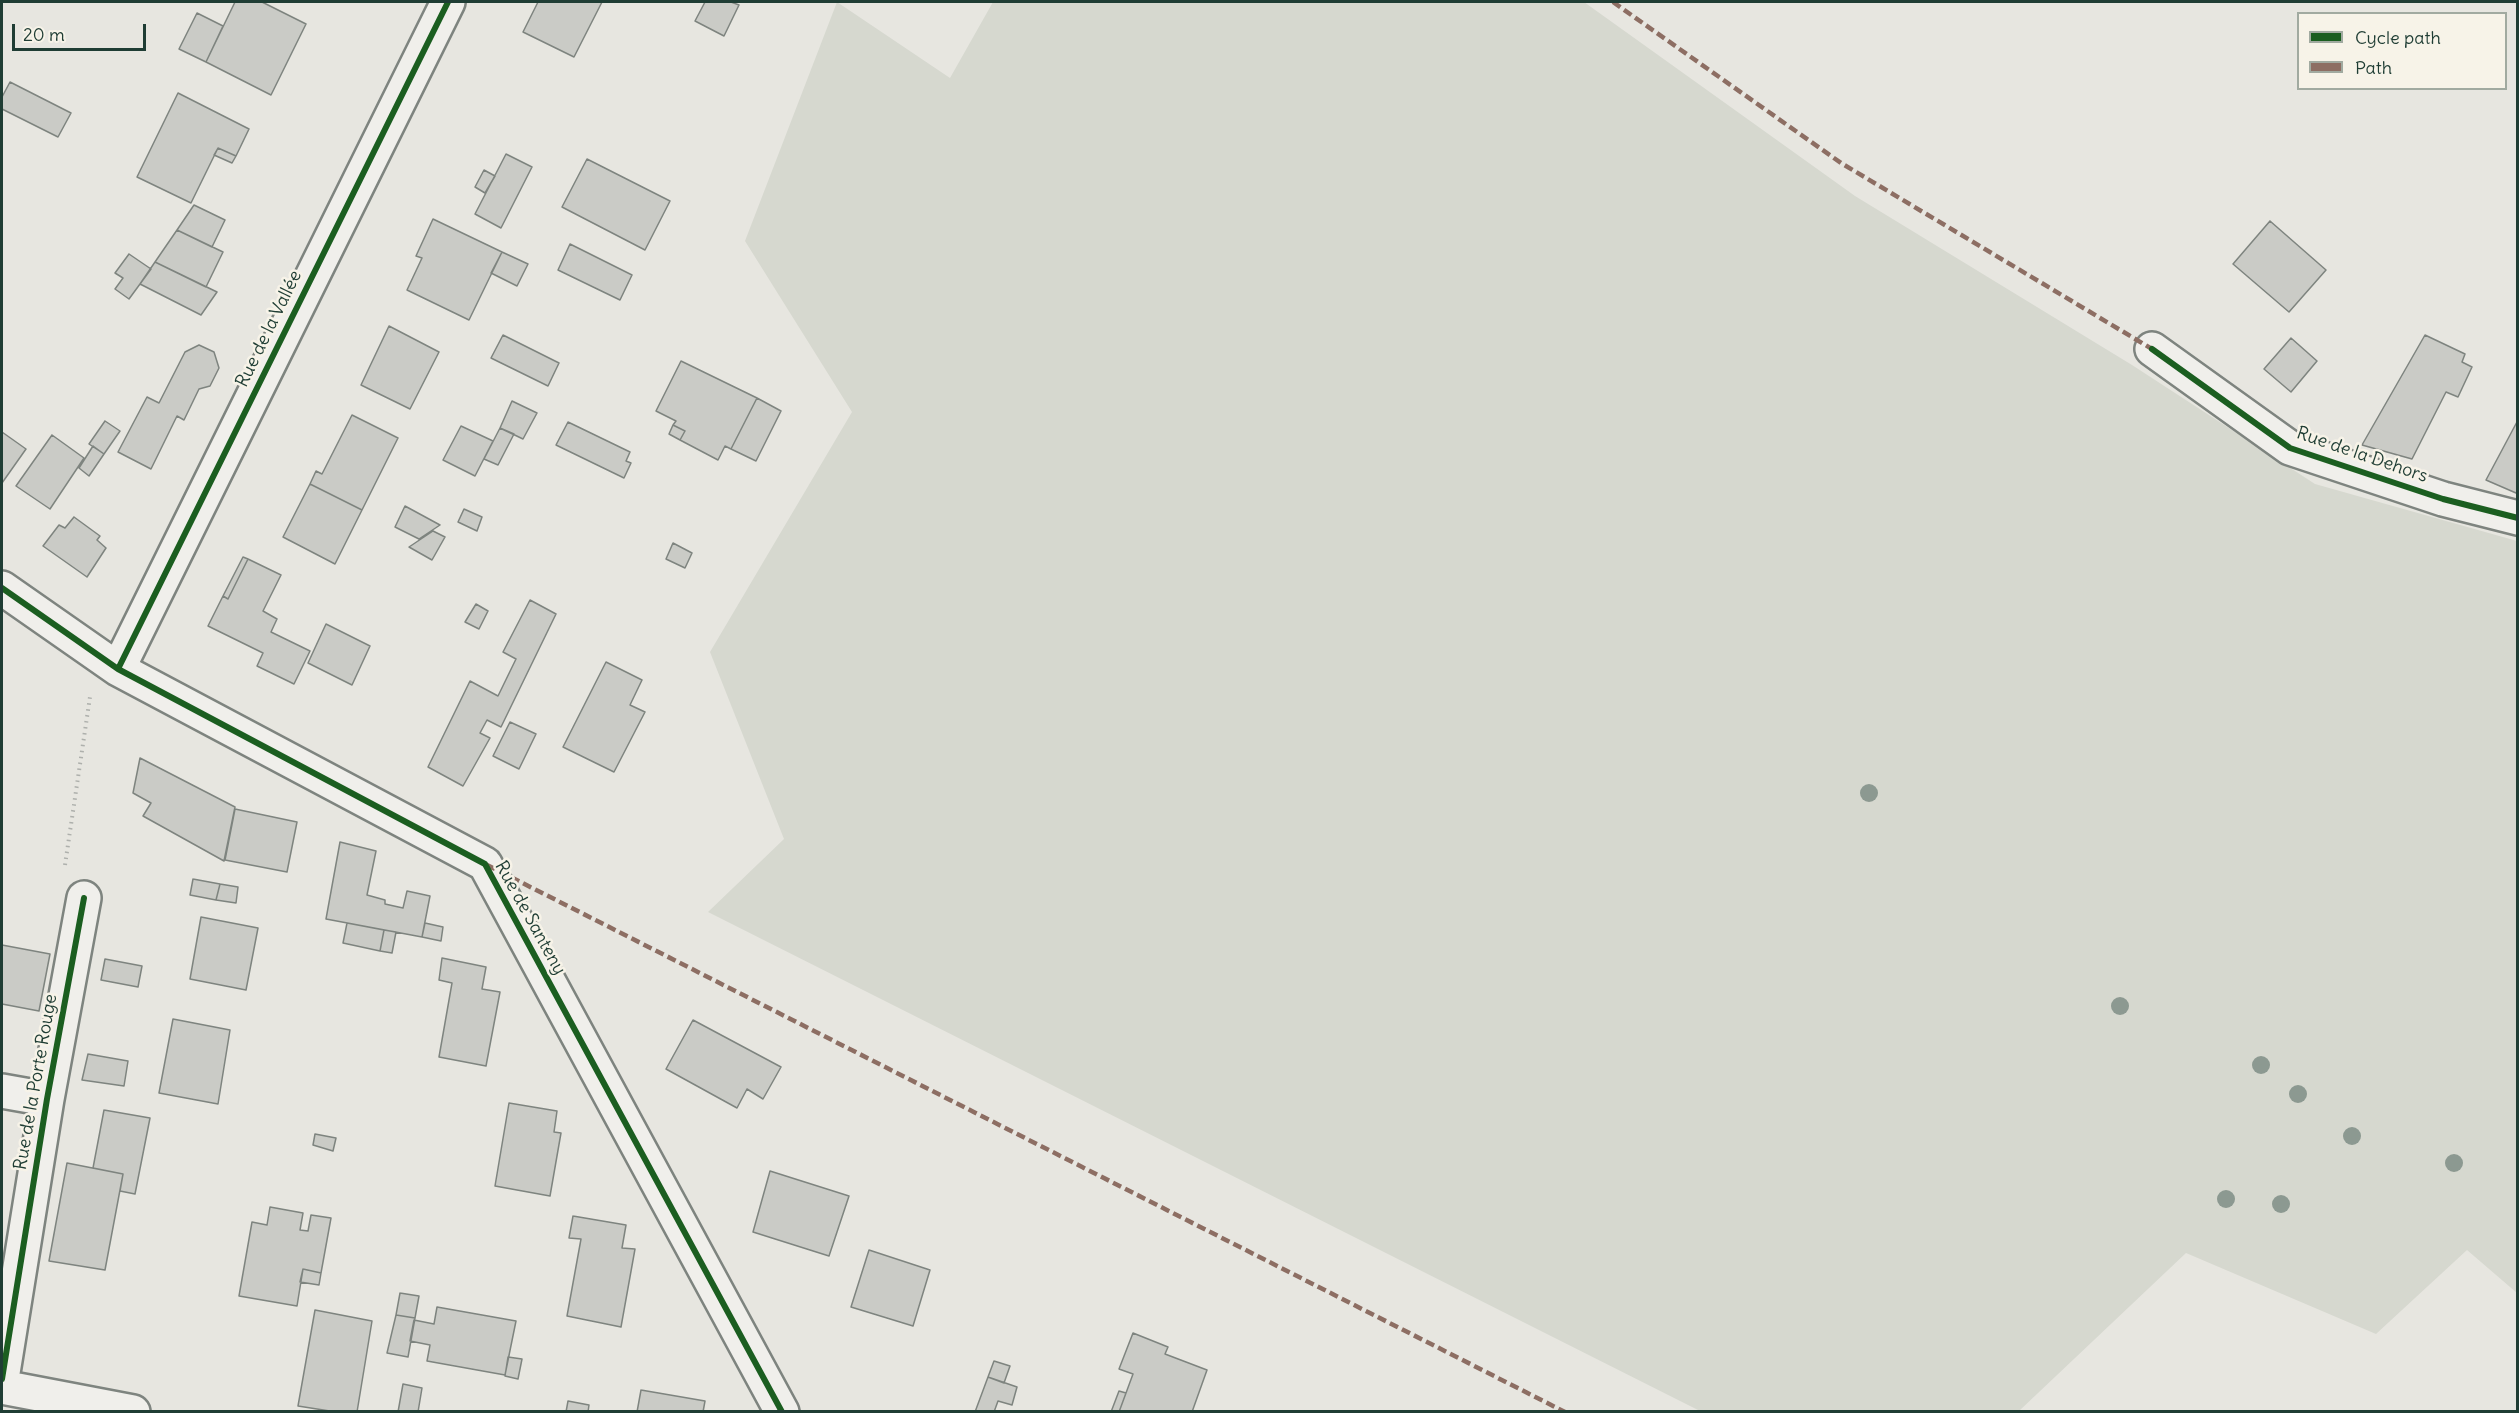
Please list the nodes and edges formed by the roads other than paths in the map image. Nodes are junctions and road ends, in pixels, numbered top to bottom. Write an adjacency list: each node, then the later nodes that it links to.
1 (447, 2): 5 (street, Rue de la Vallée)
2 (2152, 349): 3 (street, Rue de la Dehors)
3 (2517, 518)
4 (2, 588): 5 (street, Rue de Santeny)
5 (118, 669): 12 (street, Rue de Santeny)
6 (84, 898): 8 (street, Rue de la Porte Rouge)
7 (2, 1091): 8 (street)
8 (47, 1099): 9 (street, Rue de la Porte Rouge)
9 (2, 1379)
10 (2, 1387): 11 (street)
11 (133, 1412)
12 (782, 1412)

